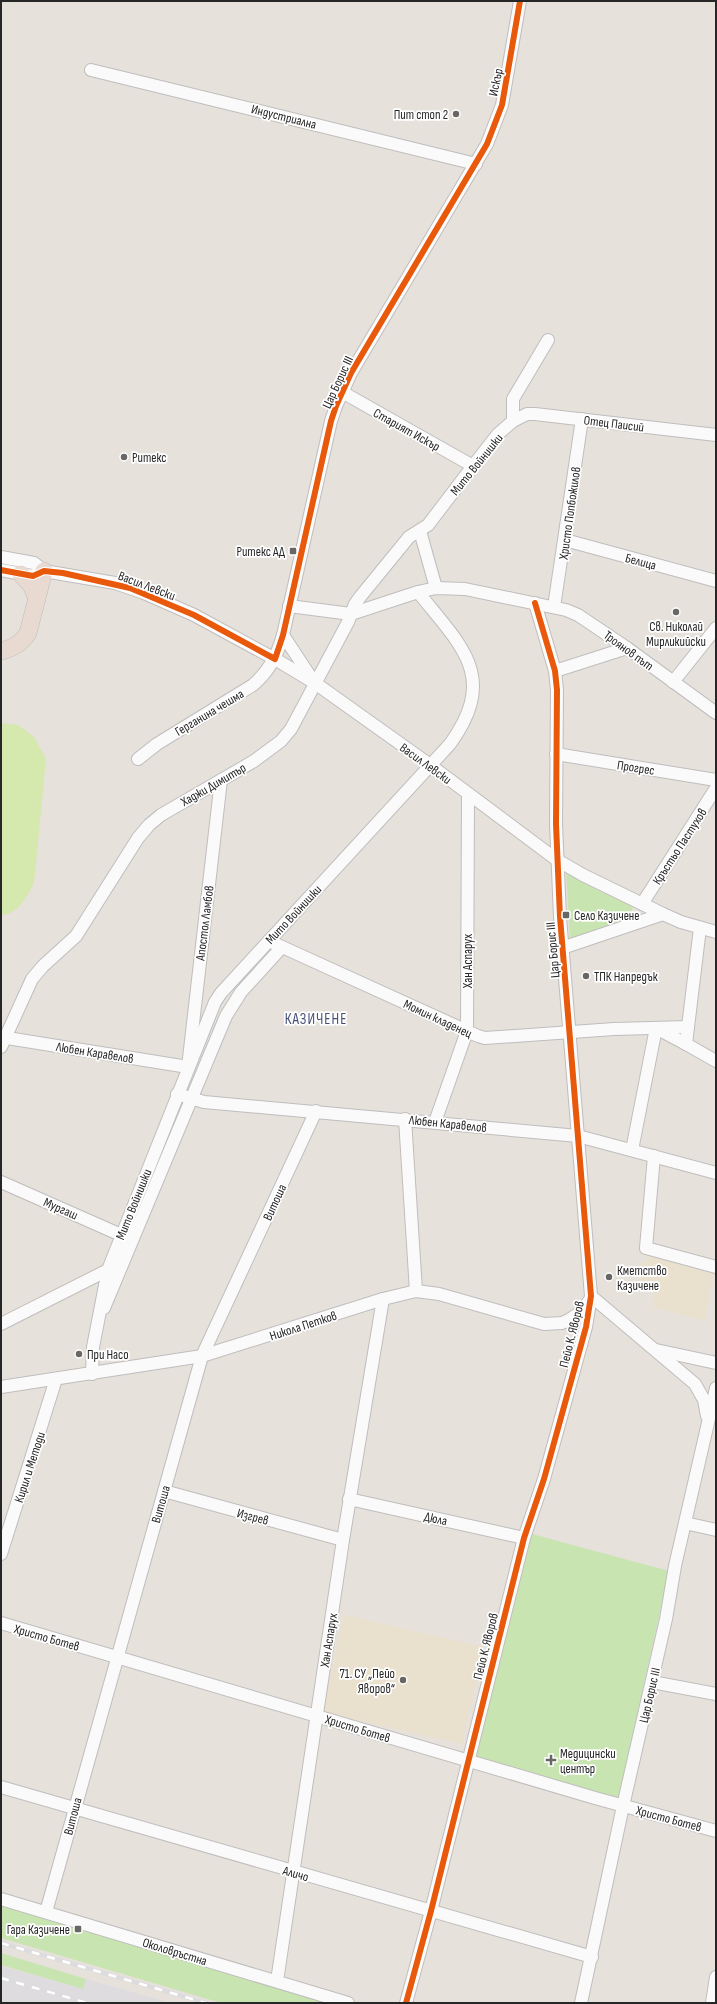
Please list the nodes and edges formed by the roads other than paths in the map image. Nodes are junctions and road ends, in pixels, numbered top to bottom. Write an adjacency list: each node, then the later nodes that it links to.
1 (520, 1): 3 (street, Искър)
2 (91, 70): 3 (street, Индустриална)
3 (476, 164): 5 (street, Цар Борис III)
4 (548, 340): 7 (street, Мито Войнишки)
5 (342, 392): 9 (street, Старият Искър); 21 (street, Цар Борис III)
6 (582, 419): 7 (street, Отец Паисий); 8 (street, Отец Паисий); 11 (street, Христо Попбожилов)
7 (513, 421): 9 (street, Мито Войнишки)
8 (716, 435)
9 (473, 466): 10 (street, Мито Войнишки)
10 (420, 532): 17 (street); 23 (street, Хаджи Димитър)
11 (565, 540): 16 (street, Белица); 22 (street, Христо Попбожилов)
12 (1, 557): 14 (street, Васил Левски)
13 (1, 570): 15 (street, Васил Левски)
14 (44, 571): 15 (street, Васил Левски); 19 (highway); 28 (street, Васил Левски)
15 (21, 574): 19 (highway)
16 (716, 582)
17 (436, 588): 18 (street); 20 (street)
18 (418, 592): 23 (street); 35 (street, Мито Войнишки)
19 (37, 598): 27 (highway)
20 (535, 603): 22 (street, Троянов път); 29 (street, Цар Борис III)
21 (289, 606): 23 (street); 25 (street, Цар Борис III)
22 (554, 607): 26 (street, Троянов път)
23 (351, 614): 31 (street, Хаджи Димитър)
24 (716, 628): 30 (street)
25 (283, 635): 28 (street, Цар Борис III); 31 (street)
26 (627, 648): 29 (street); 30 (street, Троянов път)
27 (1, 651)
28 (275, 659): 31 (street, Васил Левски); 34 (street, Герганина чешма)
29 (555, 671): 33 (street, Цар Борис III)
30 (672, 682): 32 (street, Троянов път)
31 (315, 683): 35 (street, Васил Левски); 36 (street, Хаджи Димитър)
32 (716, 713)
33 (556, 754): 37 (street, Прогрес); 40 (street, Цар Борис III)
34 (138, 759)
35 (430, 765): 39 (street, Васил Левски); 45 (street, Мито Войнишки)
36 (221, 780): 52 (street, Хаджи Димитър); 55 (street, Апостол Ламбов)
37 (716, 780)
38 (716, 788): 41 (street, Кръстьо Пастухов)
39 (468, 794): 40 (street, Васил Левски); 50 (street, Хан Аспарух)
40 (557, 860): 41 (street, Васил Левски); 47 (street, Цар Борис III)
41 (642, 904): 42 (street, Васил Левски)
42 (663, 914): 43 (street, Васил Левски); 47 (street)
43 (700, 928): 44 (street, Васил Левски); 48 (street)
44 (716, 932)
45 (269, 941): 46 (street, Момин кладенец); 55 (street, Мито Войнишки)
46 (282, 947): 50 (street, Момин кладенец); 57 (street, Мито Войнишки)
47 (562, 948): 51 (street, Цар Борис III)
48 (688, 1027): 49 (street, Момин кладенец); 53 (street)
49 (656, 1028): 51 (street, Момин кладенец); 53 (street); 62 (street)
50 (466, 1031): 51 (street, Момин кладенец); 60 (street, Хан Аспарух)
51 (570, 1032): 61 (street, Цар Борис III)
52 (2, 1041): 55 (street, Любен Каравелов)
53 (686, 1044): 54 (street)
54 (716, 1061)
55 (188, 1067): 56 (street, Мито Войнишки)
56 (177, 1094): 57 (street, Любен Каравелов); 66 (street, Мито Войнишки)
57 (193, 1099): 58 (street, Любен Каравелов); 73 (street, Мито Войнишки)
58 (316, 1111): 59 (street, Любен Каравелов); 75 (street, Витоша)
59 (405, 1119): 60 (street, Любен Каравелов); 69 (street)
60 (434, 1122): 61 (street, Любен Каравелов)
61 (578, 1136): 62 (street, Любен Каравелов); 70 (street, Цар Борис III)
62 (632, 1150): 63 (street, Любен Каравелов)
63 (654, 1156): 64 (street, Любен Каравелов); 67 (street)
64 (716, 1173)
65 (1, 1182): 66 (street, Мургаш)
66 (121, 1235): 68 (street, Мито Войнишки)
67 (716, 1267)
68 (108, 1270): 72 (street); 73 (street, Мито Войнишки)
69 (416, 1291): 70 (street, Никола Петков); 71 (street, Никола Петков)
70 (591, 1296): 74 (street); 86 (street, Пейо К. Яворов)
71 (383, 1299): 75 (street, Никола Петков); 83 (street, Хан Аспарух)
72 (1, 1324)
73 (97, 1325): 77 (street, Мито Войнишки)
74 (652, 1349): 76 (street); 81 (street)
75 (202, 1356): 77 (street, Никола Петков); 82 (street, Витоша)
76 (716, 1363)
77 (92, 1374): 78 (street, Никола Петков)
78 (56, 1379): 79 (street, Никола Петков); 88 (street, Кирил и Методи)
79 (1, 1387)
80 (716, 1388): 81 (street, Цар Борис III)
81 (707, 1421): 84 (street, Цар Борис III)
82 (164, 1491): 87 (street, Изгрев); 90 (street, Витоша)
83 (349, 1499): 86 (street, Дюла); 87 (street, Хан Аспарух)
84 (685, 1523): 85 (street); 91 (street, Цар Борис III)
85 (716, 1530)
86 (524, 1538): 94 (street, Пейо К. Яворов)
87 (343, 1540): 93 (street, Хан Аспарух)
88 (1, 1554)
89 (1, 1623): 90 (street, Христо Ботев)
90 (117, 1657): 93 (street, Христо Ботев); 97 (street, Витоша)
91 (652, 1682): 92 (street); 96 (street, Цар Борис III)
92 (716, 1694)
93 (316, 1716): 94 (street, Христо Ботев); 99 (street, Хан Аспарух)
94 (468, 1761): 96 (street, Христо Ботев); 101 (street, Пейо К. Яворов)
95 (1, 1787): 97 (street, Аличо)
96 (623, 1806): 98 (street, Христо Ботев); 103 (street, Цар Борис III)
97 (74, 1807): 99 (street, Аличо); 102 (street, Витоша)
98 (716, 1831)
99 (293, 1872): 101 (street, Аличо); 105 (street, Хан Аспарух)
100 (1, 1899): 102 (street, Околовръстна)
101 (431, 1911): 103 (street, Аличо); 107 (street, Пейо К. Яворов)
102 (46, 1912): 105 (street, Околовръстна)
103 (592, 1957): 108 (street, Цар Борис III)
104 (716, 1978): 109 (street)
105 (277, 1982): 106 (street, Околовръстна)
106 (348, 2003)
107 (406, 2003)
108 (581, 2003)
109 (712, 2003)

